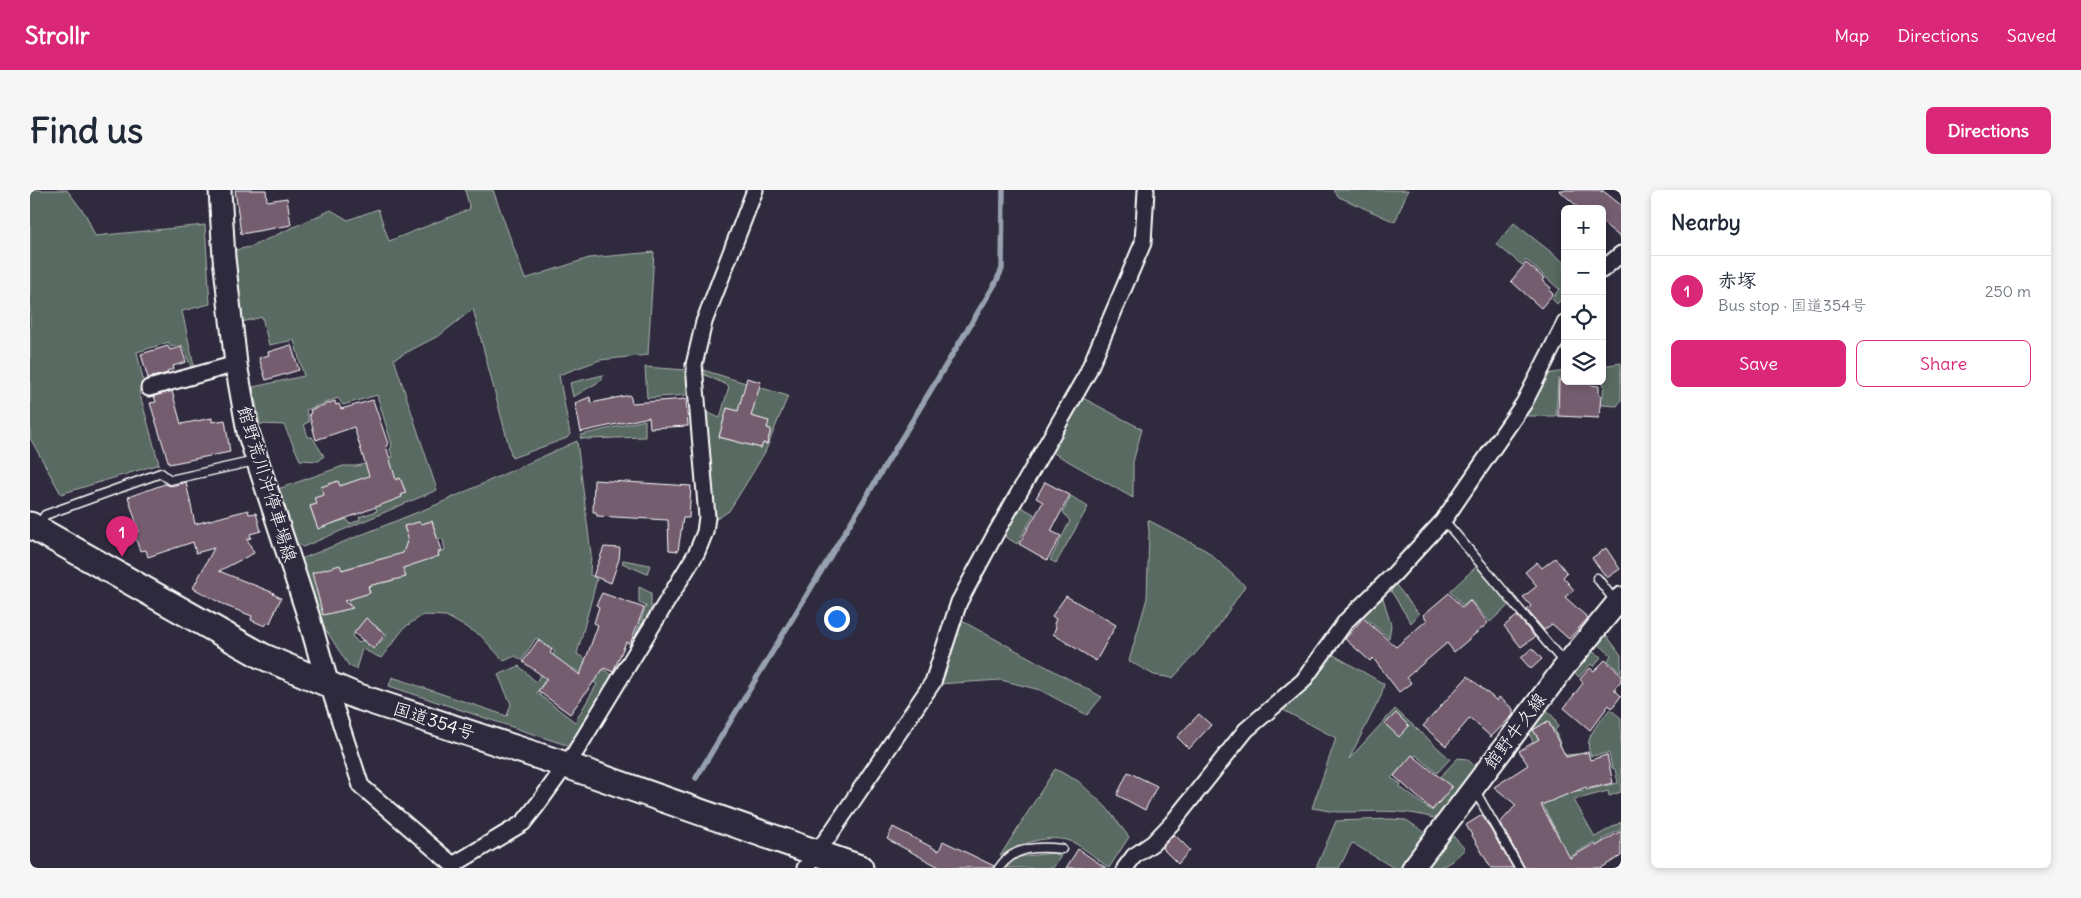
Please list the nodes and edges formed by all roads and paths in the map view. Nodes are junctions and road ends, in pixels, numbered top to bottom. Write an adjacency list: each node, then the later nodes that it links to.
1 (220, 190): 7 (main road, 館野荒川沖停車場線)
2 (754, 190): 16 (street)
3 (1146, 190): 19 (street)
4 (1621, 254): 5 (street)
5 (1606, 267)
6 (1561, 331): 10 (street)
7 (236, 364): 8 (street); 9 (main road, 館野荒川沖停車場線)
8 (149, 388)
9 (256, 461): 11 (lane); 15 (main road, 館野荒川沖停車場線)
10 (1443, 521): 14 (lane); 23 (street)
11 (33, 527): 15 (highway, 国道354号)
12 (1597, 578): 13 (lane)
13 (1619, 600): 14 (main road, 館野牛久線)
14 (1566, 665): 17 (main road, 館野牛久線)
15 (328, 684): 16 (highway, 国道354号); 20 (street)
16 (566, 765): 19 (highway, 国道354号); 20 (street)
17 (1473, 787): 24 (main road, 館野牛久線); 25 (lane)
18 (1062, 849): 22 (lane)
19 (811, 861): 21 (highway, 国道354号)
20 (454, 867)
21 (860, 868)
22 (999, 868)
23 (1125, 868)
24 (1413, 868)
25 (1519, 868)

